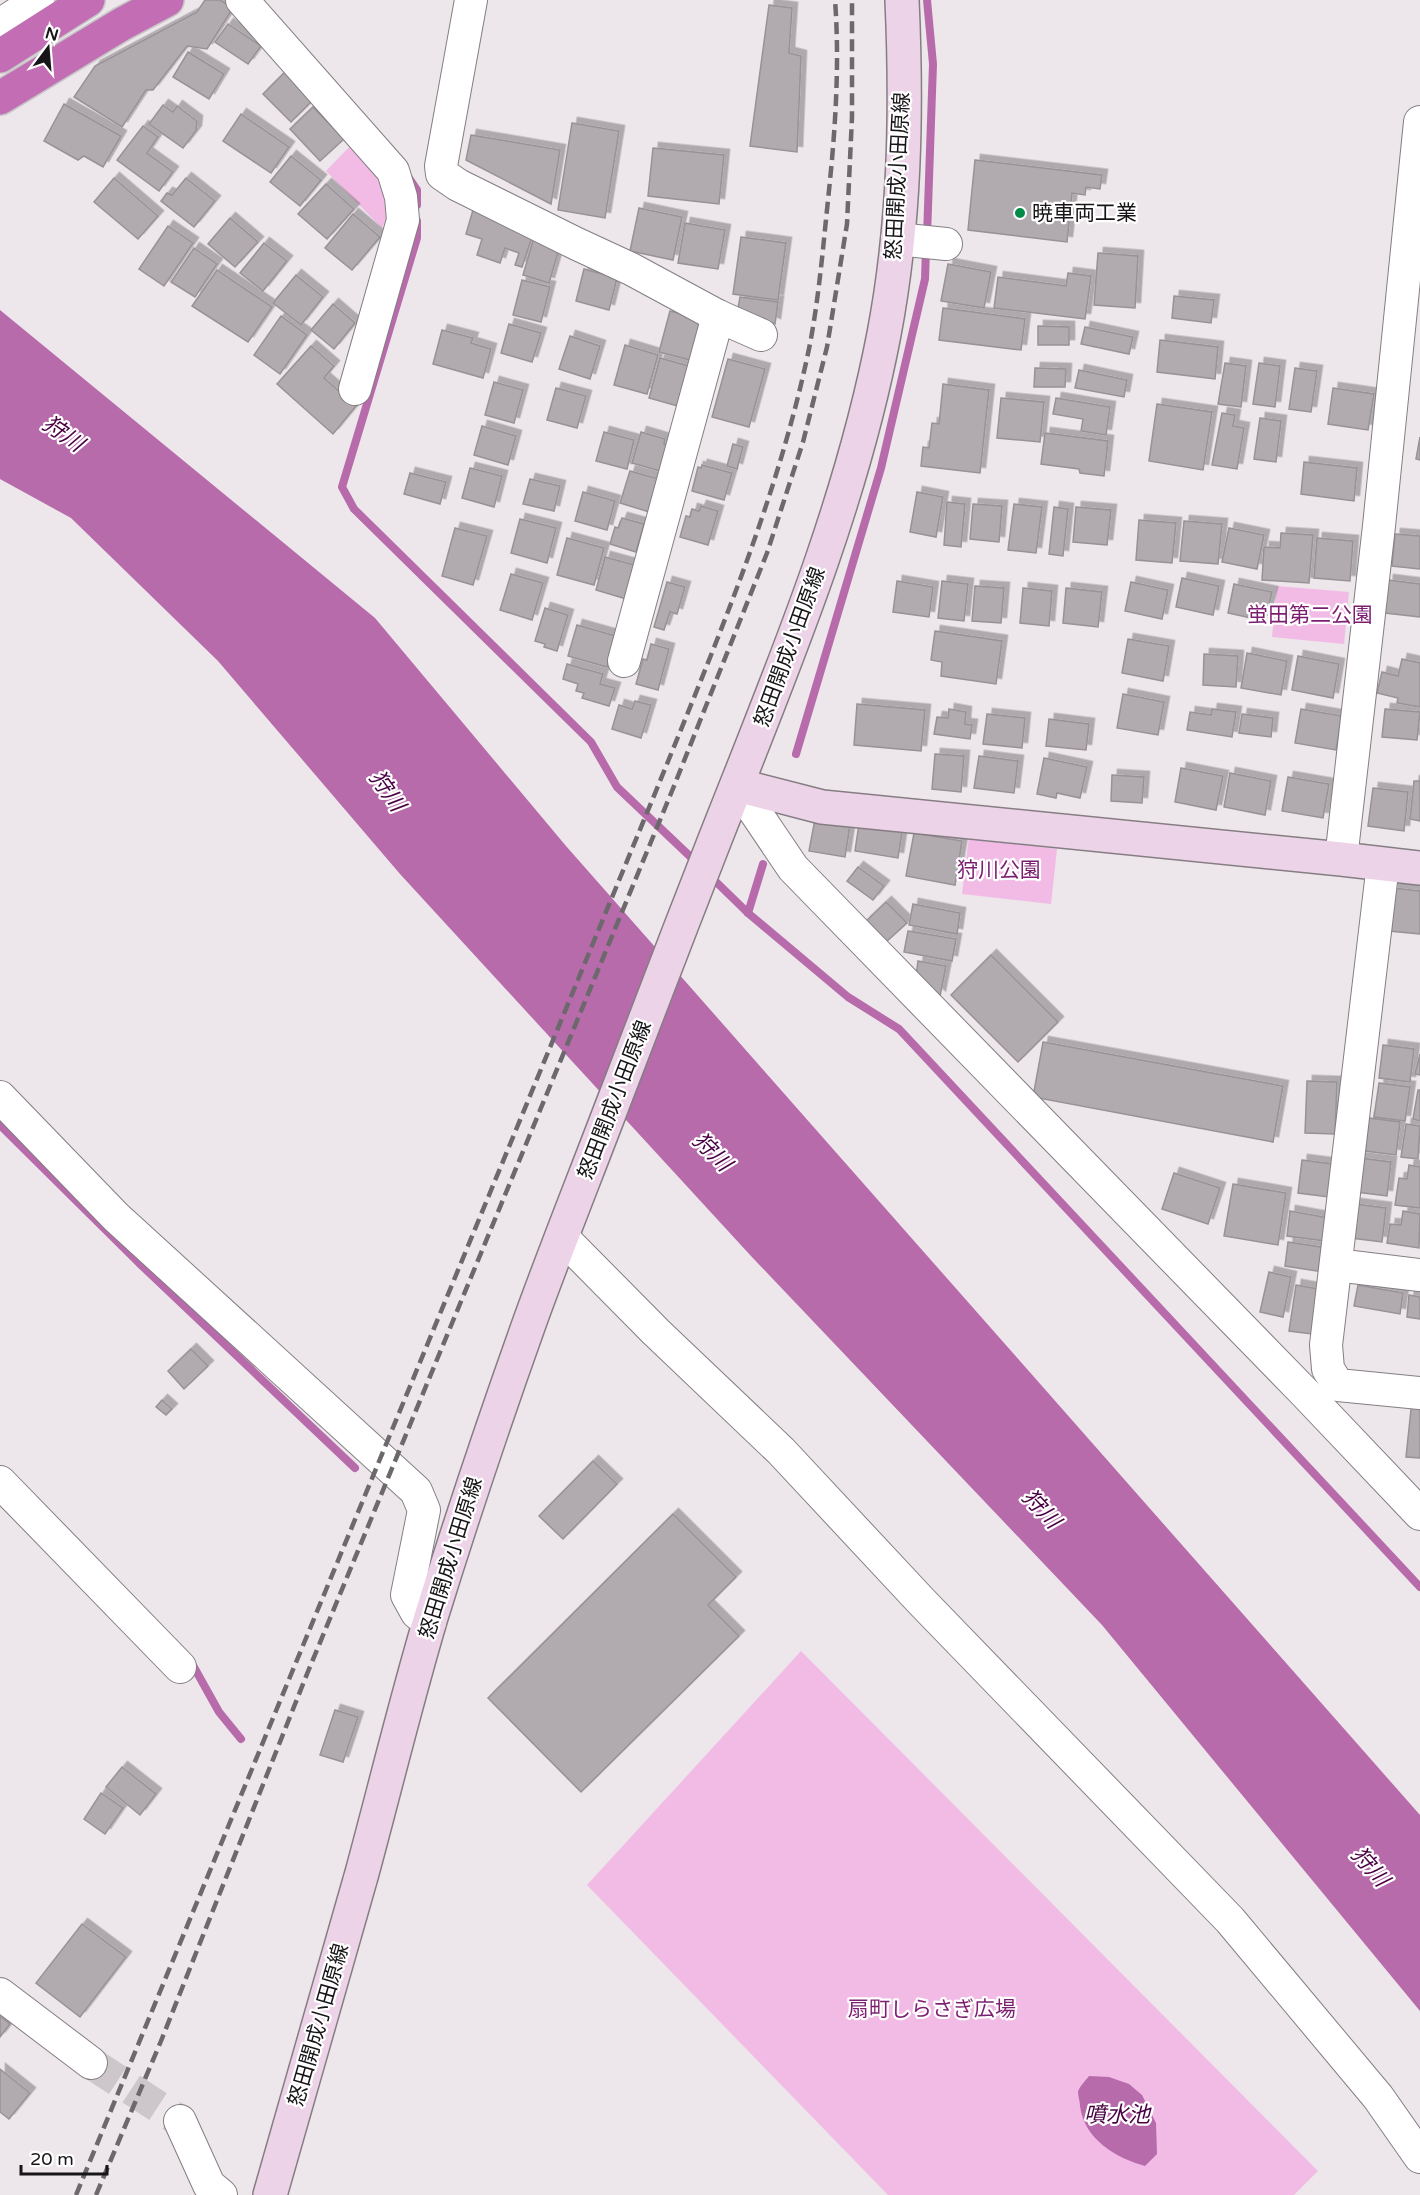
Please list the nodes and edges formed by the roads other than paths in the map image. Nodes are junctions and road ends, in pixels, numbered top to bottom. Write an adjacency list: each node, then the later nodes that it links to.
1 (38, 0): 7 (street)
2 (88, 0): 8 (highway)
3 (167, 0): 9 (highway)
4 (242, 0): 15 (street)
5 (471, 0): 13 (street)
6 (902, 0): 11 (main road, 怒田開成小田原線)
7 (0, 25)
8 (0, 56)
9 (0, 98)
10 (1420, 122): 18 (street)
11 (905, 240): 12 (street); 17 (main road, 怒田開成小田原線)
12 (946, 244)
13 (718, 316): 14 (street); 16 (street)
14 (761, 335)
15 (355, 389)
16 (624, 661)
17 (737, 785): 18 (main road); 22 (main road, 怒田開成小田原線); 26 (street)
18 (1341, 859): 19 (main road)
19 (1383, 864): 20 (main road); 23 (street)
20 (1420, 868)
21 (0, 1097): 30 (street)
22 (567, 1224): 30 (main road, 怒田開成小田原線); 35 (street)
23 (1336, 1264): 24 (street); 25 (street)
24 (1420, 1275)
25 (1328, 1369): 26 (street); 27 (street)
26 (1305, 1393): 29 (street)
27 (1420, 1393)
28 (0, 1482): 31 (street)
29 (1420, 1514)
30 (430, 1622): 37 (main road, 怒田開成小田原線)
31 (180, 1668)
32 (0, 1994): 33 (street)
33 (91, 2063)
34 (180, 2121): 36 (street)
35 (1420, 2157)
36 (221, 2195)
37 (270, 2195)

